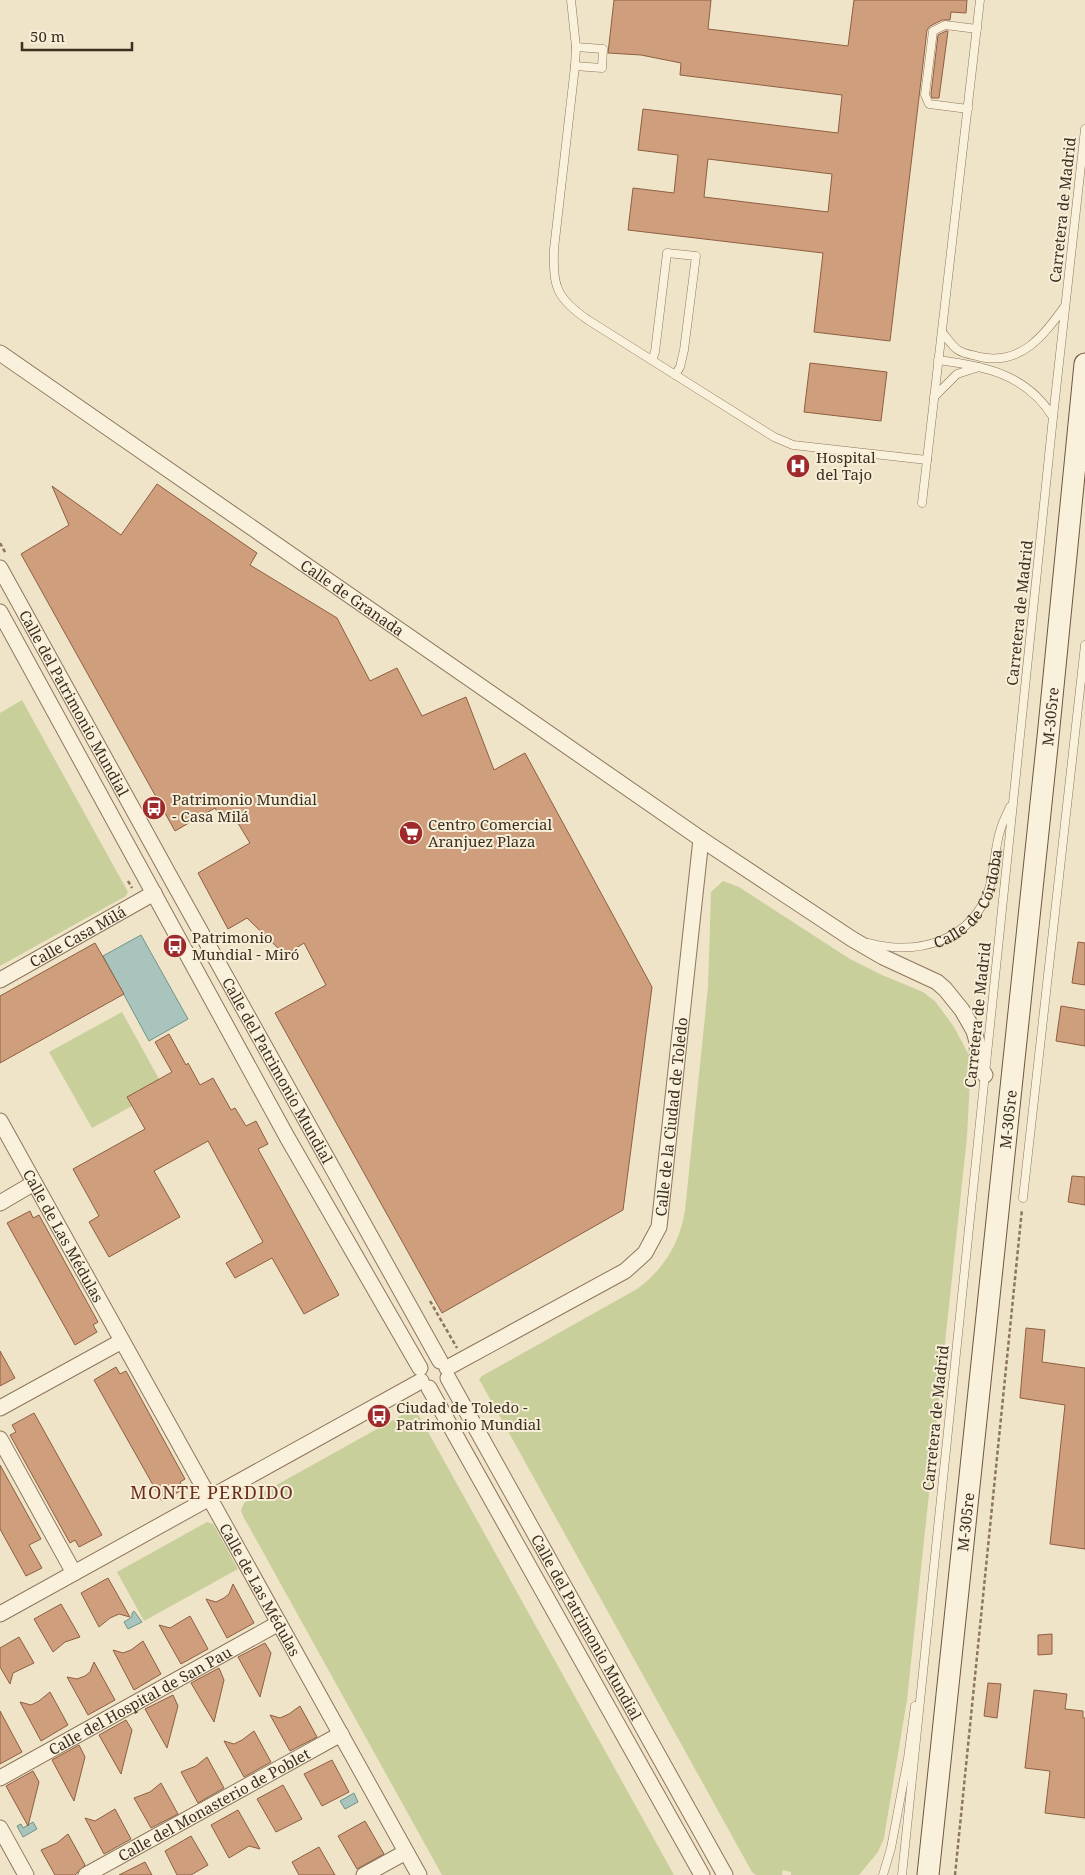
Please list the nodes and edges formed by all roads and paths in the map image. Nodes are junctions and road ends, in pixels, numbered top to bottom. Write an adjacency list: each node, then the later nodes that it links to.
1 (572, 0): 4 (lane)
2 (980, 0): 3 (lane)
3 (978, 29): 6 (lane); 6 (lane)
4 (576, 47): 5 (lane); 5 (lane)
5 (575, 66): 11 (lane)
6 (968, 109): 9 (lane)
7 (1085, 129): 8 (lane, Carretera de Madrid)
8 (1066, 305): 9 (lane); 18 (lane, Carretera de Madrid)
9 (942, 332): 12 (lane)
10 (2, 353): 26 (street, Calle de Granada)
11 (652, 360): 15 (lane); 15 (lane)
12 (938, 360): 14 (lane); 16 (lane)
13 (1085, 364): 17 (main road, M-305re)
14 (981, 367): 16 (lane); 18 (lane)
15 (675, 375): 19 (lane)
16 (934, 397): 19 (lane)
17 (1083, 401): 61 (main road, M-305re)
18 (1053, 417): 25 (lane, Carretera de Madrid)
19 (927, 460): 20 (lane)
20 (922, 504)
21 (0, 568): 40 (street, Calle del Patrimonio Mundial)
22 (0, 612): 29 (street, Calle del Patrimonio Mundial)
23 (1085, 645): 24 (lane)
24 (1081, 717): 35 (lane)
25 (1014, 798): 30 (lane, Calle de Córdoba); 32 (lane, Carretera de Madrid)
26 (701, 839): 30 (street, Calle de Córdoba); 40 (street, Calle de la Ciudad de Toledo)
27 (128, 881): 28 (path)
28 (135, 893)
29 (154, 893): 31 (street, Calle Casa Milá); 41 (street, Calle del Patrimonio Mundial)
30 (852, 939): 32 (street, Calle de Córdoba)
31 (0, 980)
32 (985, 1075): 48 (lane, Carretera de Madrid)
33 (0, 1121): 34 (street, Calle de Las Médulas)
34 (34, 1183): 36 (street); 38 (street, Calle de Las Médulas)
35 (1023, 1198): 62 (path)
36 (0, 1202)
37 (430, 1301): 39 (path)
38 (122, 1341): 42 (street); 44 (street, Calle de Las Médulas)
39 (464, 1345)
40 (445, 1369): 41 (street); 41 (street); 58 (street, Calle del Patrimonio Mundial)
41 (423, 1379): 44 (street); 57 (street, Calle del Patrimonio Mundial)
42 (0, 1408)
43 (0, 1438): 45 (street)
44 (210, 1498): 45 (street); 47 (street, Calle de Las Médulas)
45 (74, 1573): 46 (street)
46 (0, 1614)
47 (279, 1623): 49 (street, Calle de Las Médulas); 50 (street, Calle del Hospital de San Pau)
48 (924, 1660): 59 (lane); 60 (lane, Carretera de Madrid)
49 (341, 1734): 52 (street, Calle de Las Médulas); 54 (street, Calle del Monasterio de Poblet)
50 (0, 1778)
51 (0, 1828): 53 (street)
52 (406, 1852): 55 (street); 56 (street, Calle de Las Médulas)
53 (26, 1875)
54 (86, 1875)
55 (364, 1875)
56 (419, 1875)
57 (702, 1875)
58 (725, 1875)
59 (883, 1875)
60 (902, 1875)
61 (928, 1875)
62 (955, 1875)

